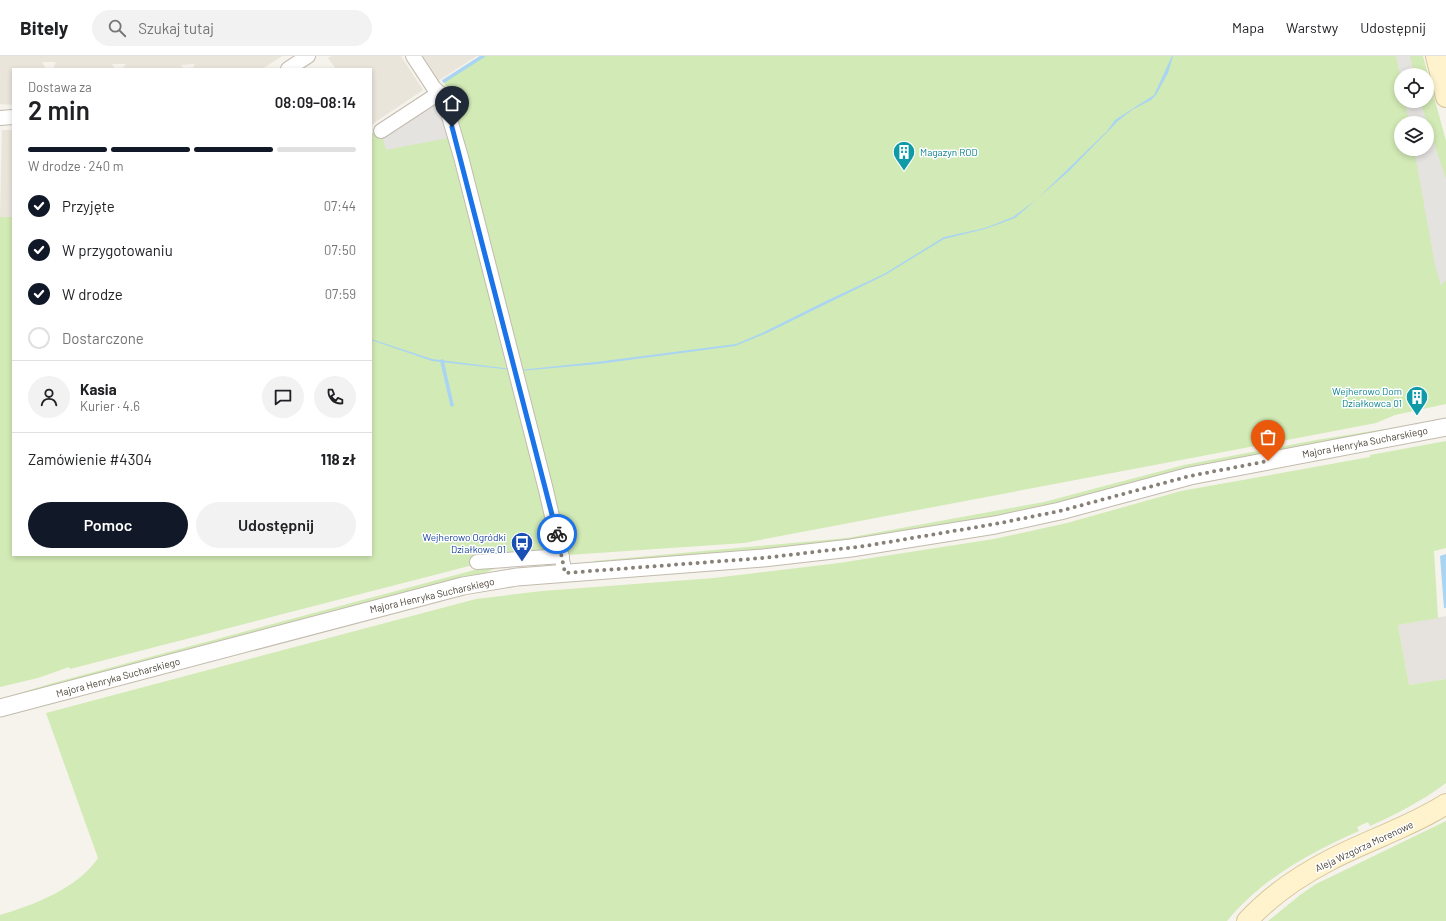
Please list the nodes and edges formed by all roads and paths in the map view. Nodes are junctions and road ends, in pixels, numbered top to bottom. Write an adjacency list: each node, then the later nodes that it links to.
1 (308, 56): 4 (street)
2 (413, 56): 5 (street)
3 (1436, 56): 6 (main road)
4 (290, 68)
5 (436, 90): 9 (street); 11 (street)
6 (1446, 97)
7 (12, 117): 8 (street)
8 (0, 118)
9 (381, 131)
10 (1444, 427): 13 (street, Majora Henryka Sucharskiego)
11 (562, 555): 12 (street); 13 (street)
12 (477, 562)
13 (565, 573): 14 (street, Majora Henryka Sucharskiego)
14 (0, 708)
15 (1446, 804): 16 (main road, Aleja Wzgórza Morenowe)
16 (1247, 921)

